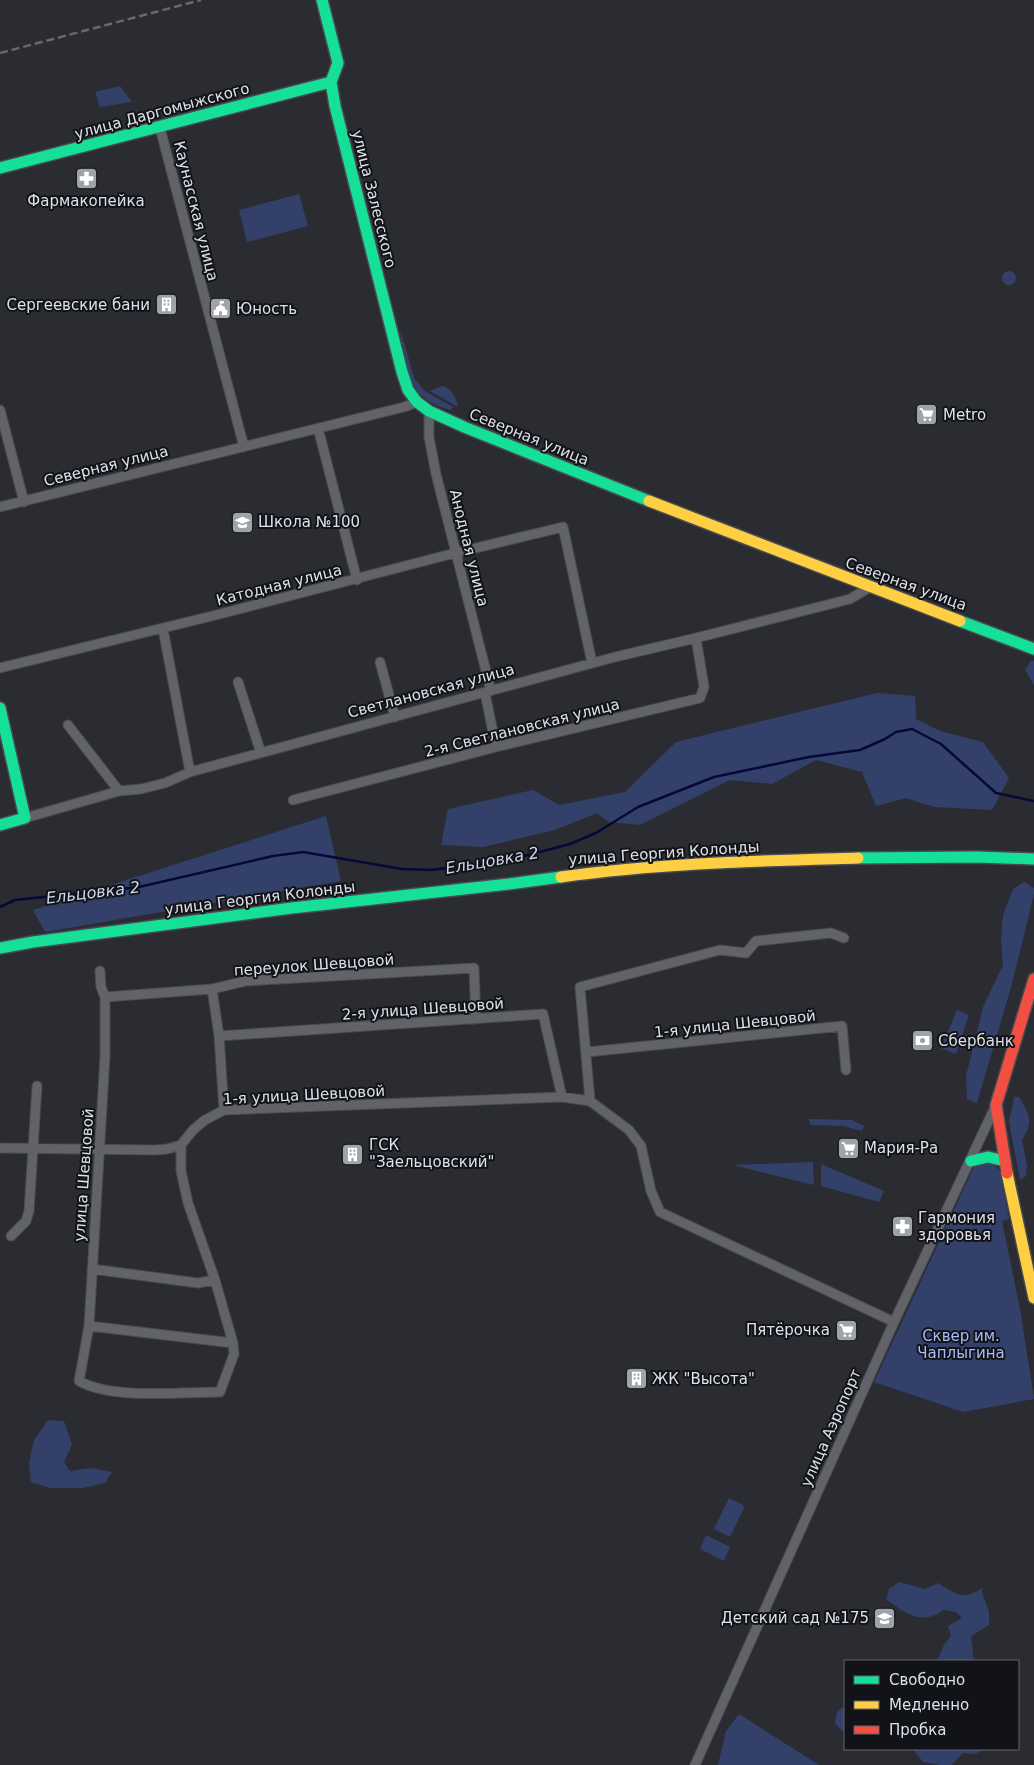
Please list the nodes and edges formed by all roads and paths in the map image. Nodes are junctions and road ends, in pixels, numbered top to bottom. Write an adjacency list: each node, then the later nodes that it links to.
1 (322, 0): 2 (main road, улица Залесского)
2 (331, 82): 3 (main road, улица Даргомыжского); 5 (main road, улица Залесского)
3 (160, 128): 4 (main road, улица Даргомыжского); 9 (street, Каунасская улица)
4 (0, 168)
5 (417, 402): 7 (main road, Северная улица); 8 (street, Северная улица)
6 (0, 410): 10 (street)
7 (429, 411): 12 (street, Анодная улица); 14 (main road, Северная улица)
8 (318, 428): 9 (street, Северная улица); 13 (street)
9 (244, 447): 10 (street, Северная улица)
10 (24, 502): 11 (street, Северная улица)
11 (0, 507)
12 (455, 552): 13 (street, Катодная улица); 19 (street, Катодная улица); 22 (street, Анодная улица)
13 (357, 580): 15 (street, Катодная улица)
14 (870, 587): 16 (street, Светлановская улица); 17 (main road, Северная улица)
15 (163, 628): 20 (street, Катодная улица); 28 (street)
16 (696, 638): 19 (street, Светлановская улица); 26 (street, 2-я Светлановская улица)
17 (1034, 649)
18 (380, 662): 24 (street)
19 (592, 663): 22 (street, Светлановская улица)
20 (0, 668)
21 (238, 682): 27 (street)
22 (488, 692): 24 (street, Светлановская улица); 26 (street, Анодная улица)
23 (0, 708): 31 (main road)
24 (395, 717): 27 (street, Светлановская улица)
25 (68, 725): 29 (street)
26 (496, 747): 30 (street, 2-я Светлановская улица)
27 (261, 753): 28 (street, Светлановская улица)
28 (190, 772): 29 (street, Светлановская улица)
29 (119, 791): 31 (street, Светлановская улица)
30 (293, 800)
31 (25, 818): 32 (main road, Светлановская улица)
32 (0, 825)
33 (1034, 859): 35 (main road, улица Георгия Колонды)
34 (844, 938): 42 (street)
35 (0, 948)
36 (100, 971): 39 (street, улица Шевцовой)
37 (1034, 979): 47 (main road)
38 (212, 989): 39 (street, переулок Шевцовой); 40 (street, переулок Шевцовой); 41 (street)
39 (105, 997): 52 (street, улица Шевцовой)
40 (476, 1019): 41 (street, 2-я улица Шевцовой); 45 (street, 2-я улица Шевцовой)
41 (219, 1036): 48 (street)
42 (587, 1052): 43 (street, 1-я улица Шевцовой); 46 (street)
43 (846, 1070)
44 (37, 1086): 51 (street)
45 (562, 1097): 46 (street, 1-я улица Шевцовой); 48 (street, 1-я улица Шевцовой)
46 (590, 1101): 59 (street)
47 (996, 1105): 53 (street, улица Аэропорт); 54 (main road)
48 (224, 1110): 49 (street, 1-я улица Шевцовой)
49 (181, 1144): 52 (street); 57 (street)
50 (0, 1148): 51 (street)
51 (33, 1148): 52 (street); 55 (street)
52 (100, 1150): 56 (street, улица Шевцовой)
53 (971, 1161): 54 (main road); 59 (street, улица Аэропорт)
54 (1005, 1161): 58 (main road)
55 (11, 1236)
56 (92, 1269): 57 (street); 60 (street, улица Шевцовой)
57 (215, 1280): 61 (street)
58 (1034, 1298)
59 (894, 1322): 62 (street, улица Аэропорт)
60 (89, 1326): 61 (street); 61 (street, улица Шевцовой)
61 (233, 1342)
62 (695, 1765)

